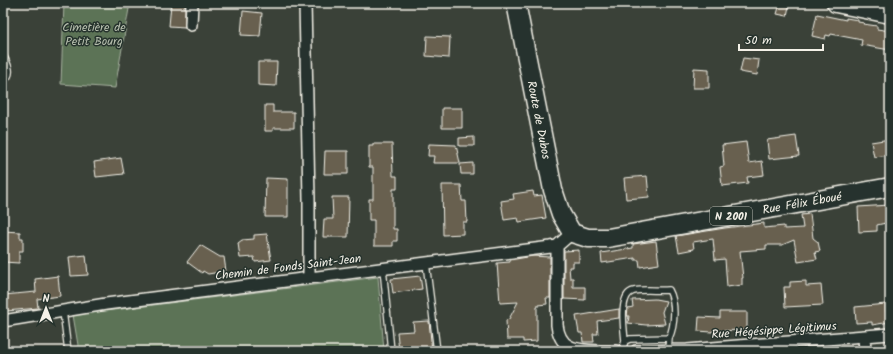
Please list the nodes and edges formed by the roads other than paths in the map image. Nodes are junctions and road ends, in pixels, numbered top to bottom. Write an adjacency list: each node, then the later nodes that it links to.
1 (192, 3): 6 (street)
2 (305, 3): 14 (street)
3 (516, 3): 10 (main road, Route de Dubos)
4 (836, 3): 5 (main road)
5 (890, 14)
6 (191, 25)
7 (3, 55): 8 (lane)
8 (3, 81)
9 (890, 187): 10 (main road, Rue Félix Éboué / N 2001)
10 (572, 233): 11 (street)
11 (557, 246): 12 (street, Chemin de Fonds Saint-Jean); 26 (street)
12 (426, 263): 13 (street, Chemin de Fonds Saint-Jean); 25 (lane)
13 (382, 268): 14 (street, Chemin de Fonds Saint-Jean); 24 (lane)
14 (309, 277): 15 (street, Chemin de Fonds Saint-Jean)
15 (63, 311): 16 (street, Chemin de Fonds Saint-Jean); 23 (lane)
16 (3, 320)
17 (890, 334): 18 (street, Rue Hégésippe Légitimus)
18 (864, 337): 22 (street, Rue Hégésippe Légitimus); 29 (street)
19 (669, 338): 20 (lane); 20 (lane); 21 (lane)
20 (625, 341): 27 (lane)
21 (668, 350): 22 (street, Rue Hégésippe Légitimus); 28 (street, Rue Hégésippe Légitimus)
22 (687, 350)
23 (68, 351)
24 (391, 351)
25 (437, 351)
26 (616, 351)
27 (622, 351)
28 (636, 351)
29 (865, 351)

